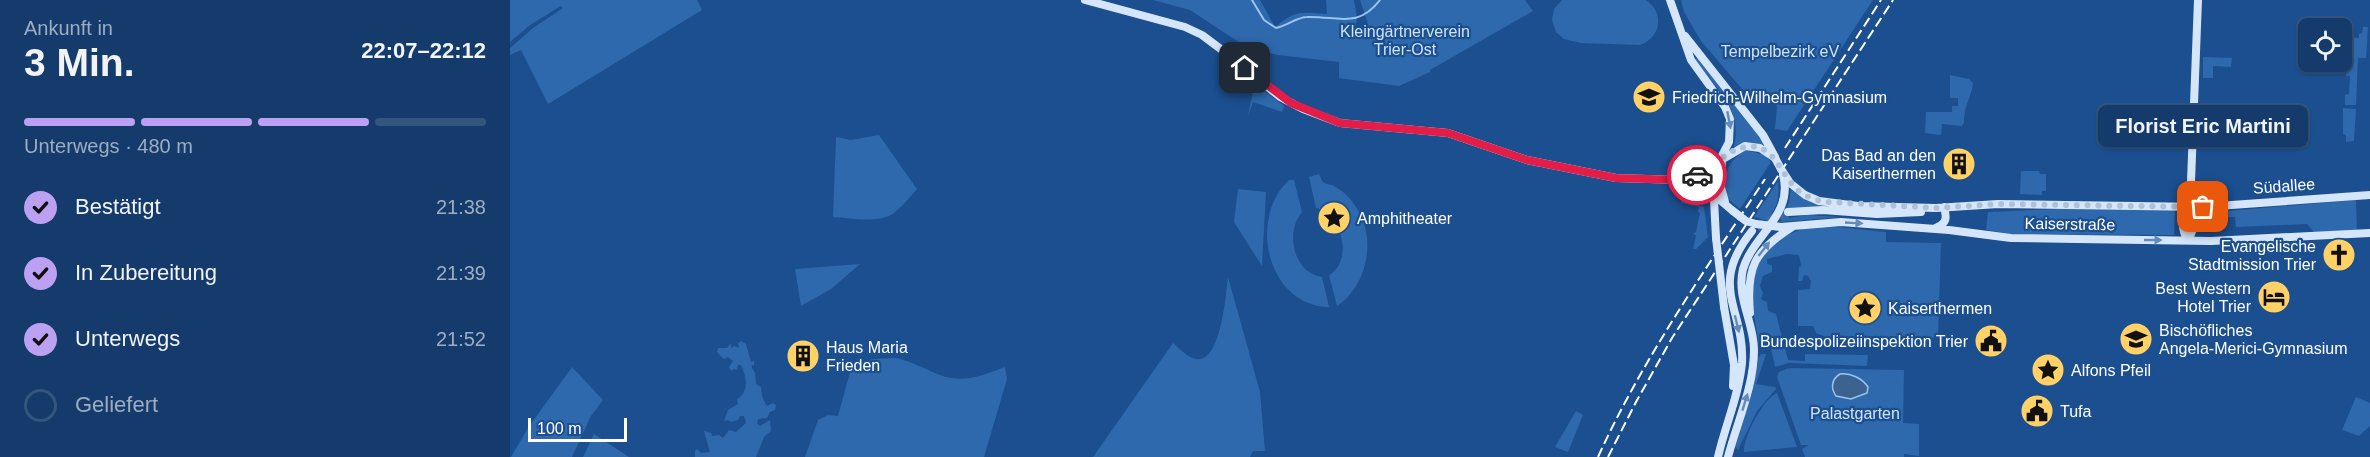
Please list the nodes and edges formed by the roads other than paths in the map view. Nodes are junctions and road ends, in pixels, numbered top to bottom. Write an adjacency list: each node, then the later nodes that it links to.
1 (1085, 0): 8 (main road)
2 (1670, 0): 4 (main road)
3 (2198, 0): 12 (main road)
4 (1683, 34): 5 (main road, one-way to 5); 6 (main road)
5 (1722, 158): 6 (main road); 8 (main road); 9 (main road); 11 (main road)
6 (1775, 158): 7 (main road, bridge)
7 (1782, 169): 14 (main road); 17 (main road)
8 (1680, 180): 9 (main road)
9 (1713, 193): 11 (main road); 24 (main road, bridge)
10 (2370, 195): 12 (main road, Südallee)
11 (1726, 204): 19 (main road, bridge)
12 (2190, 207): 13 (main road, Südallee); 22 (main road)
13 (1940, 208): 14 (main road, Südallee); 20 (main road)
14 (1913, 210): 15 (main road); 18 (main road)
15 (1788, 212)
16 (1792, 226): 17 (main road, Kaiserstraße); 18 (main road, Kaiserstraße, one-way to 18); 23 (main road, one-way to 16)
17 (1770, 227): 19 (main road); 23 (main road)
18 (1916, 227): 20 (main road, Kaiserstraße)
19 (1754, 228): 24 (main road, one-way to 24)
20 (1936, 228): 22 (main road, Kaiserstraße, one-way to 22)
21 (2370, 233): 22 (main road, Kaiserstraße)
22 (2188, 240)
23 (1754, 345): 26 (main road, one-way to 23)
24 (1734, 398): 25 (main road)
25 (1718, 457)
26 (1728, 457)

